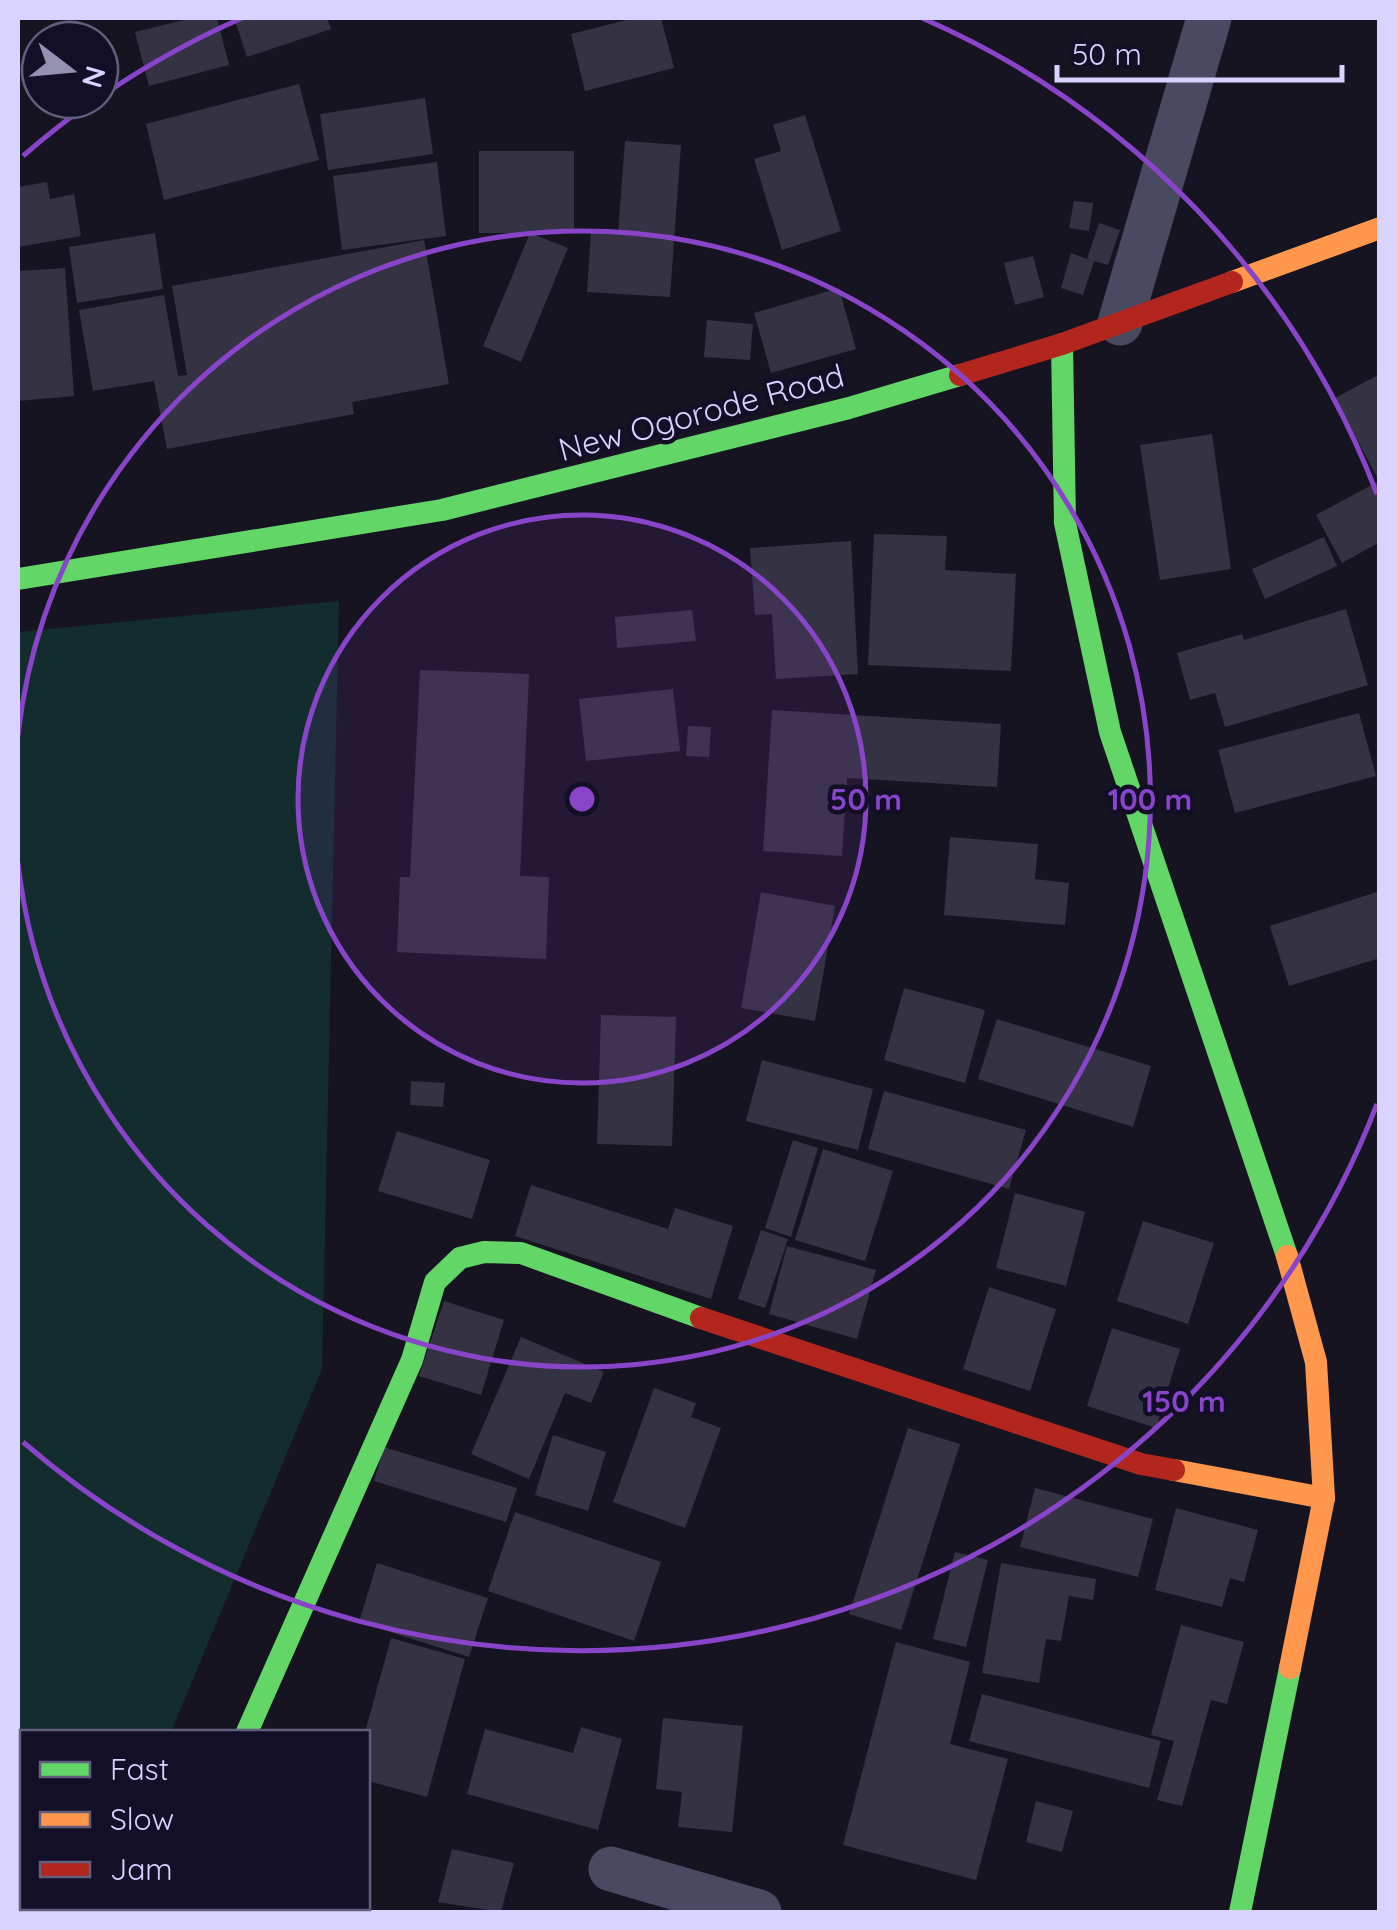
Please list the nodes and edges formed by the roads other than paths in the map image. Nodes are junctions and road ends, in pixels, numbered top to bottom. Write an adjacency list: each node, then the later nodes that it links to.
1 (1208, 18): 3 (street)
2 (1380, 228): 3 (street, New Ogorode Road)
3 (1120, 323): 4 (street, New Ogorode Road)
4 (1062, 344): 5 (street, New Ogorode Road); 6 (street)
5 (18, 579)
6 (1324, 1498): 7 (street); 10 (street)
7 (248, 1730)
8 (611, 1869): 9 (street)
9 (759, 1912)
10 (1240, 1912)

